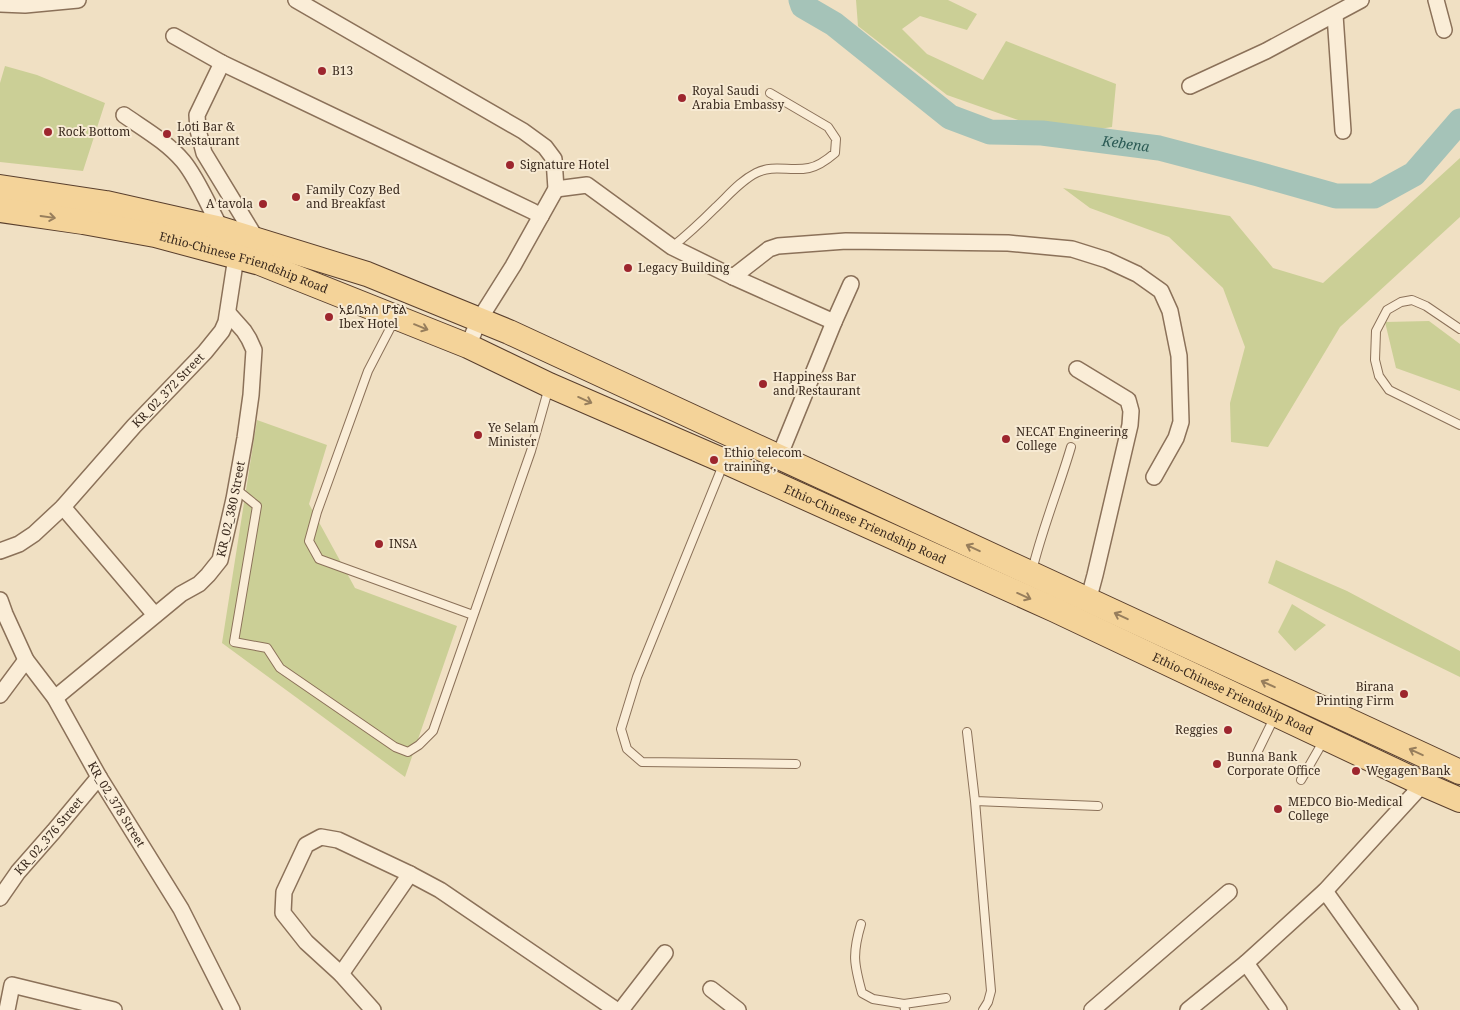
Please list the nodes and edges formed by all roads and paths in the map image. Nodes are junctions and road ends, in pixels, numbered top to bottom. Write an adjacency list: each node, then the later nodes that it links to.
1 (78, 0): 5 (street)
2 (296, 0): 15 (street)
3 (1361, 0): 6 (street)
4 (1436, 0): 7 (street)
5 (0, 4)
6 (1335, 15): 10 (street); 13 (street)
7 (1444, 30)
8 (174, 36): 9 (street)
9 (222, 63): 17 (street); 19 (street)
10 (1190, 86)
11 (770, 93): 20 (lane)
12 (124, 114): 18 (street)
13 (1343, 131)
14 (0, 187): 18 (main road, Ethio-Chinese Friendship Road)
15 (556, 189): 17 (street); 20 (street)
16 (0, 210): 21 (main road, Ethio-Chinese Friendship Road, one-way to 21)
17 (541, 216): 26 (street)
18 (221, 229): 19 (main road, Ethio-Chinese Friendship Road)
19 (257, 240): 26 (main road, Ethio-Chinese Friendship Road)
20 (672, 247): 22 (street)
21 (236, 257): 24 (street, KR_02_372 Street); 25 (main road, Ethio-Chinese Friendship Road)
22 (733, 277): 27 (street); 36 (street)
23 (851, 284): 27 (street)
24 (228, 313): 37 (street, KR_02_380 Street); 38 (street, KR_02_372 Street)
25 (396, 317): 29 (main road, Ethio-Chinese Friendship Road, one-way to 29); 45 (lane)
26 (479, 320): 29 (street); 34 (main road, Ethio-Chinese Friendship Road)
27 (834, 322): 34 (street)
28 (1460, 329): 32 (lane)
29 (468, 346): 31 (main road, Ethio-Chinese Friendship Road)
30 (1078, 368): 43 (street)
31 (549, 385): 35 (main road, Ethio-Chinese Friendship Road, one-way to 35); 45 (lane)
32 (1460, 425)
33 (1071, 447): 40 (lane)
34 (779, 457): 40 (main road, Ethio-Chinese Friendship Road, one-way to 34)
35 (724, 461): 41 (main road, Ethio-Chinese Friendship Road, one-way to 41); 53 (lane)
36 (1154, 477)
37 (236, 490): 44 (street, KR_02_380 Street); 45 (lane)
38 (63, 508): 39 (street, KR_02_372 Street); 44 (street)
39 (0, 551)
40 (1031, 575): 41 (main road, Ethio-Chinese Friendship Road)
41 (1059, 599): 43 (main road, Ethio-Chinese Friendship Road); 49 (main road, Ethio-Chinese Friendship Road)
42 (0, 600): 46 (street, KR_02_378 Street)
43 (1088, 601): 54 (main road, Ethio-Chinese Friendship Road, one-way to 43)
44 (156, 615): 48 (street, KR_02_380 Street)
45 (473, 615)
46 (26, 660): 47 (street); 48 (street, KR_02_378 Street)
47 (0, 695)
48 (55, 698): 55 (street, KR_02_378 Street)
49 (1276, 715): 51 (main road, Ethio-Chinese Friendship Road); 52 (lane)
50 (967, 732): 59 (lane)
51 (1325, 738): 56 (lane); 57 (main road, Ethio-Chinese Friendship Road)
52 (1255, 757)
53 (796, 764)
54 (1460, 772)
55 (99, 777): 64 (street, KR_02_376 Street); 75 (street, KR_02_378 Street)
56 (1301, 780)
57 (1423, 784): 58 (main road, Ethio-Chinese Friendship Road); 62 (street)
58 (1460, 800)
59 (975, 801): 60 (lane); 80 (lane)
60 (1098, 806)
61 (410, 874): 68 (street); 68 (street); 77 (street)
62 (1325, 891): 67 (street); 84 (street)
63 (1229, 892): 81 (street)
64 (0, 898)
65 (861, 924): 72 (lane)
66 (665, 953): 78 (street)
67 (1246, 963): 82 (street); 83 (street)
68 (341, 974): 76 (street)
69 (6, 984): 73 (street); 74 (street)
70 (711, 989): 79 (street)
71 (946, 998): 72 (lane)
72 (905, 1007)
73 (7, 1010)
74 (114, 1010)
75 (232, 1010)
76 (373, 1010)
77 (616, 1010)
78 (621, 1010)
79 (738, 1010)
80 (983, 1010)
81 (1092, 1010)
82 (1188, 1010)
83 (1279, 1010)
84 (1410, 1010)

